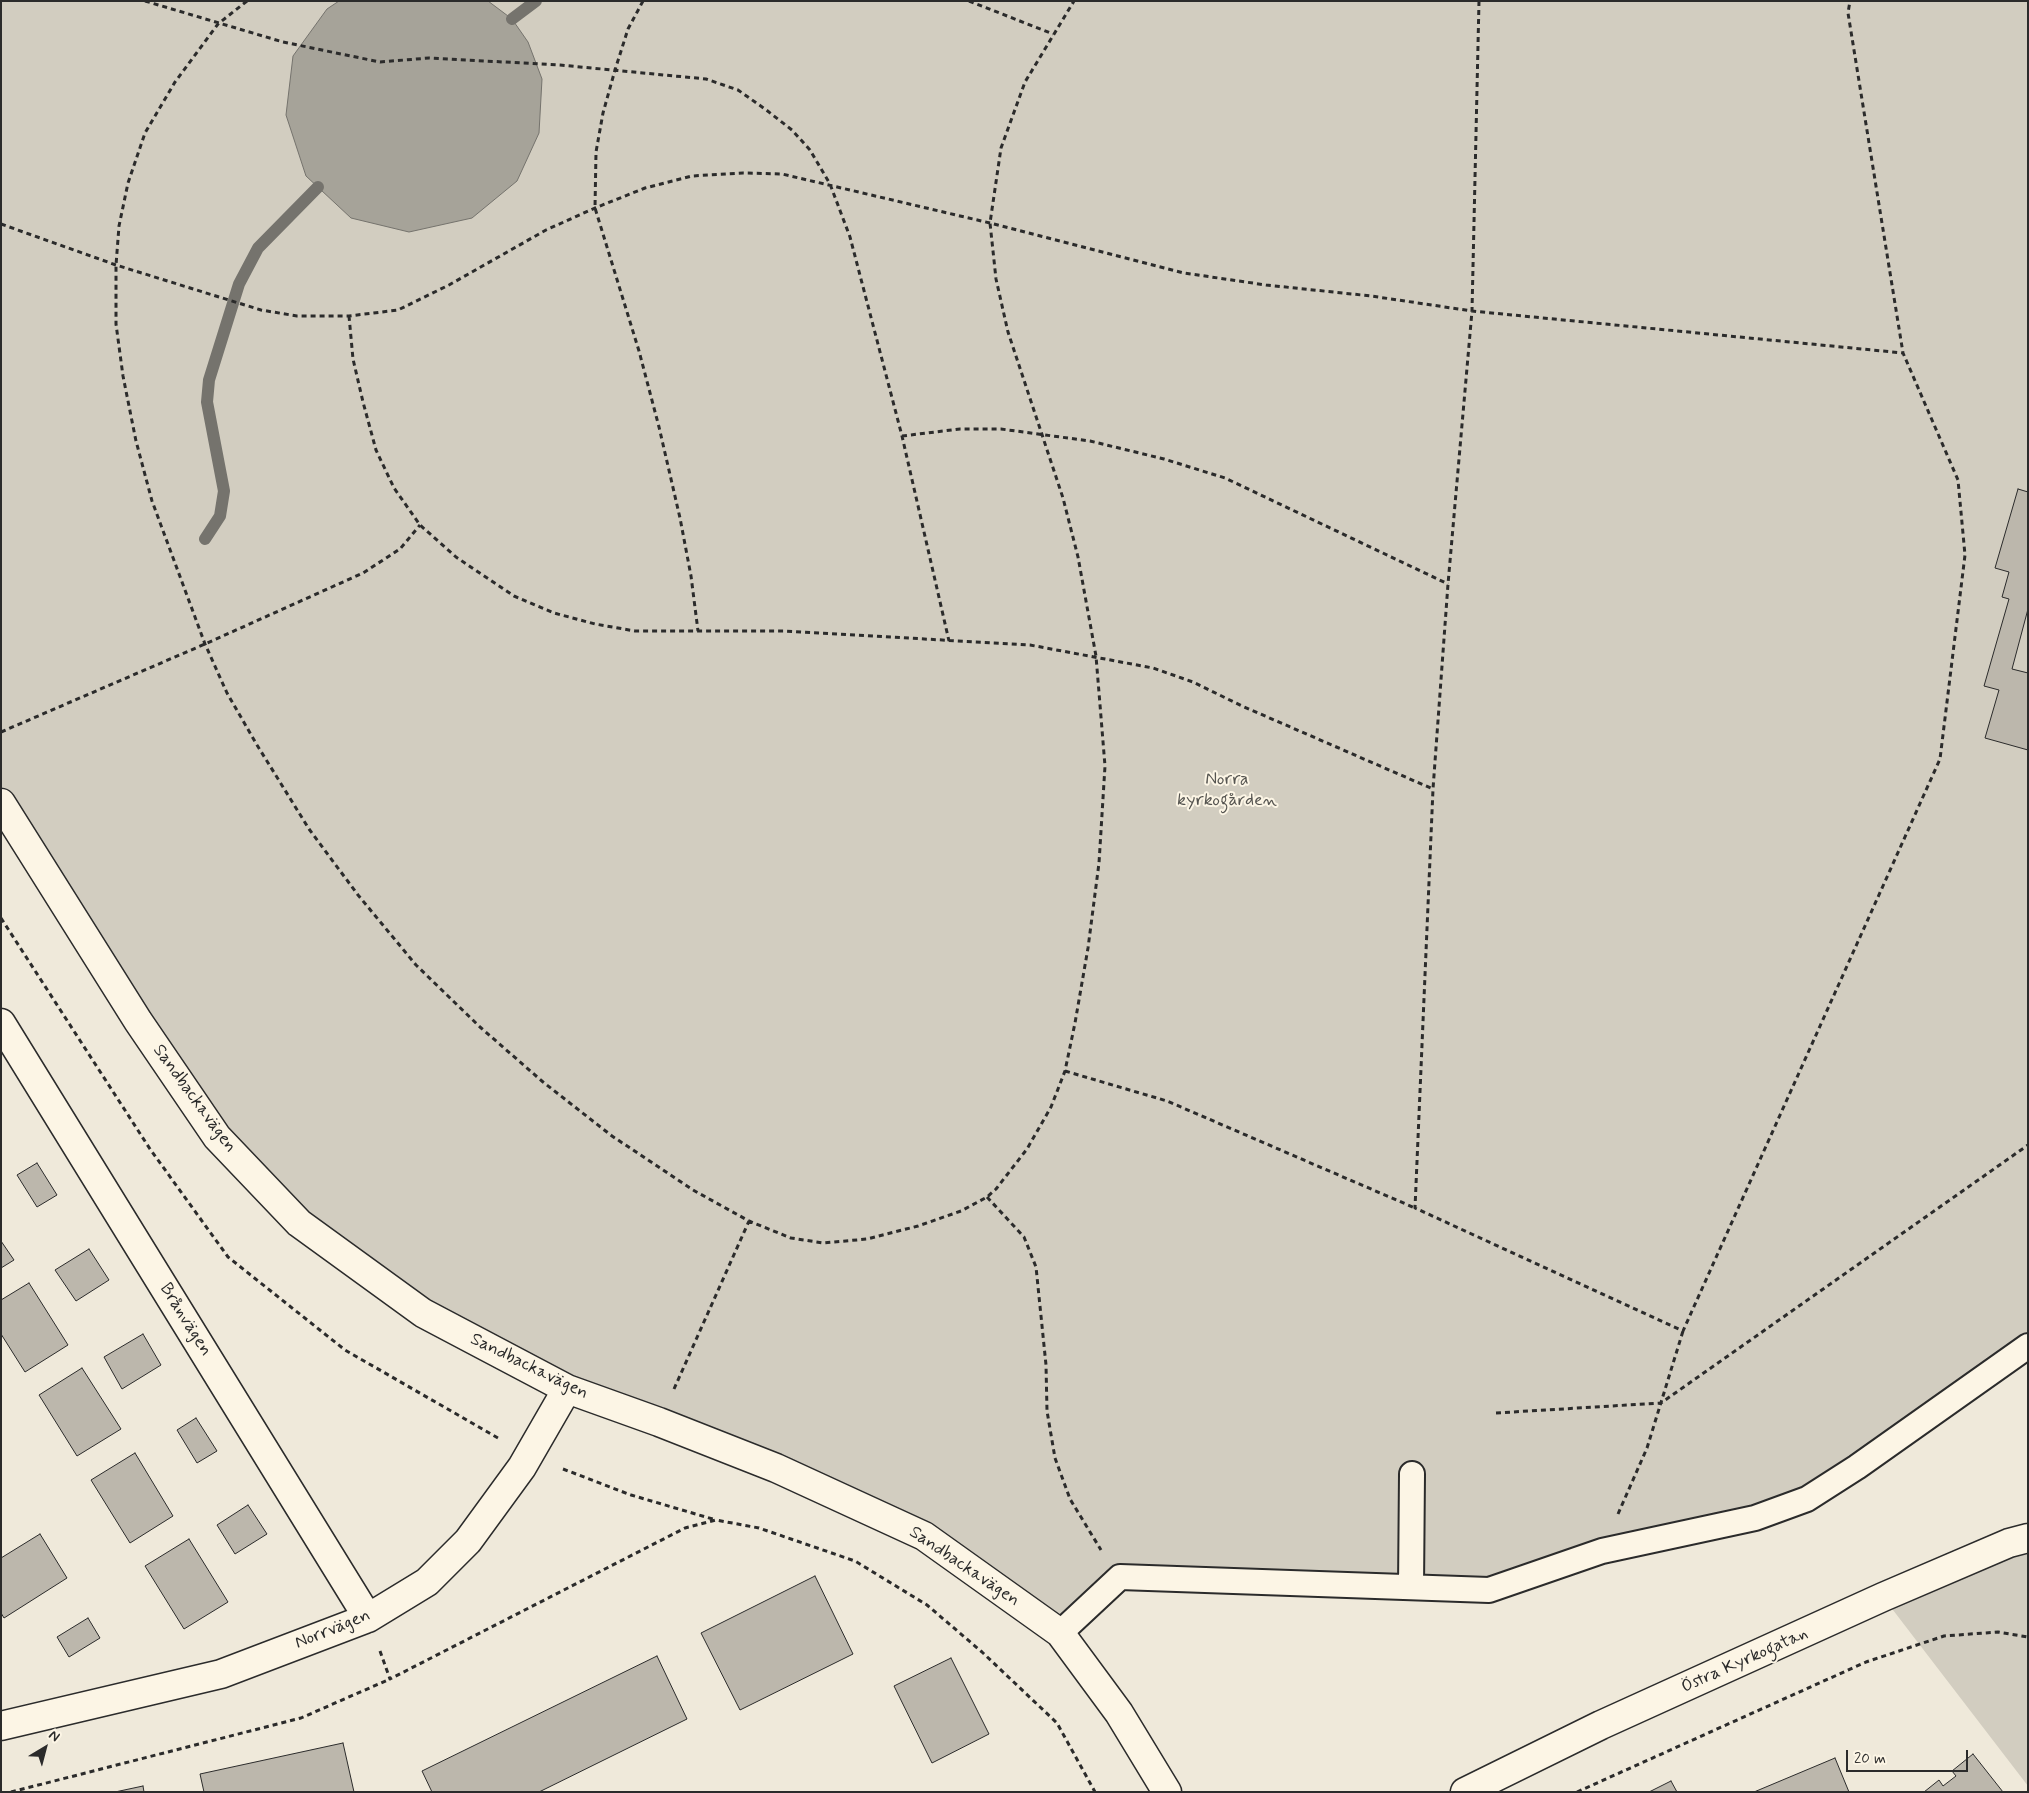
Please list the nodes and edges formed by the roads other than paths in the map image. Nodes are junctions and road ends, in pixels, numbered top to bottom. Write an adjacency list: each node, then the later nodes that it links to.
1 (1, 804): 4 (street, Sandbackavägen)
2 (1, 1023): 8 (street, Brånvägen)
3 (2028, 1346): 7 (lane)
4 (566, 1389): 8 (street, Norrvägen); 9 (street, Sandbackavägen)
5 (1412, 1474): 7 (lane)
6 (2028, 1538): 12 (street, Östra Kyrkogatan)
7 (1411, 1587): 9 (lane)
8 (368, 1618): 10 (street, Norrvägen)
9 (1060, 1633): 11 (street, Sandbackavägen)
10 (1, 1726)
11 (1167, 1792)
12 (1465, 1792)

